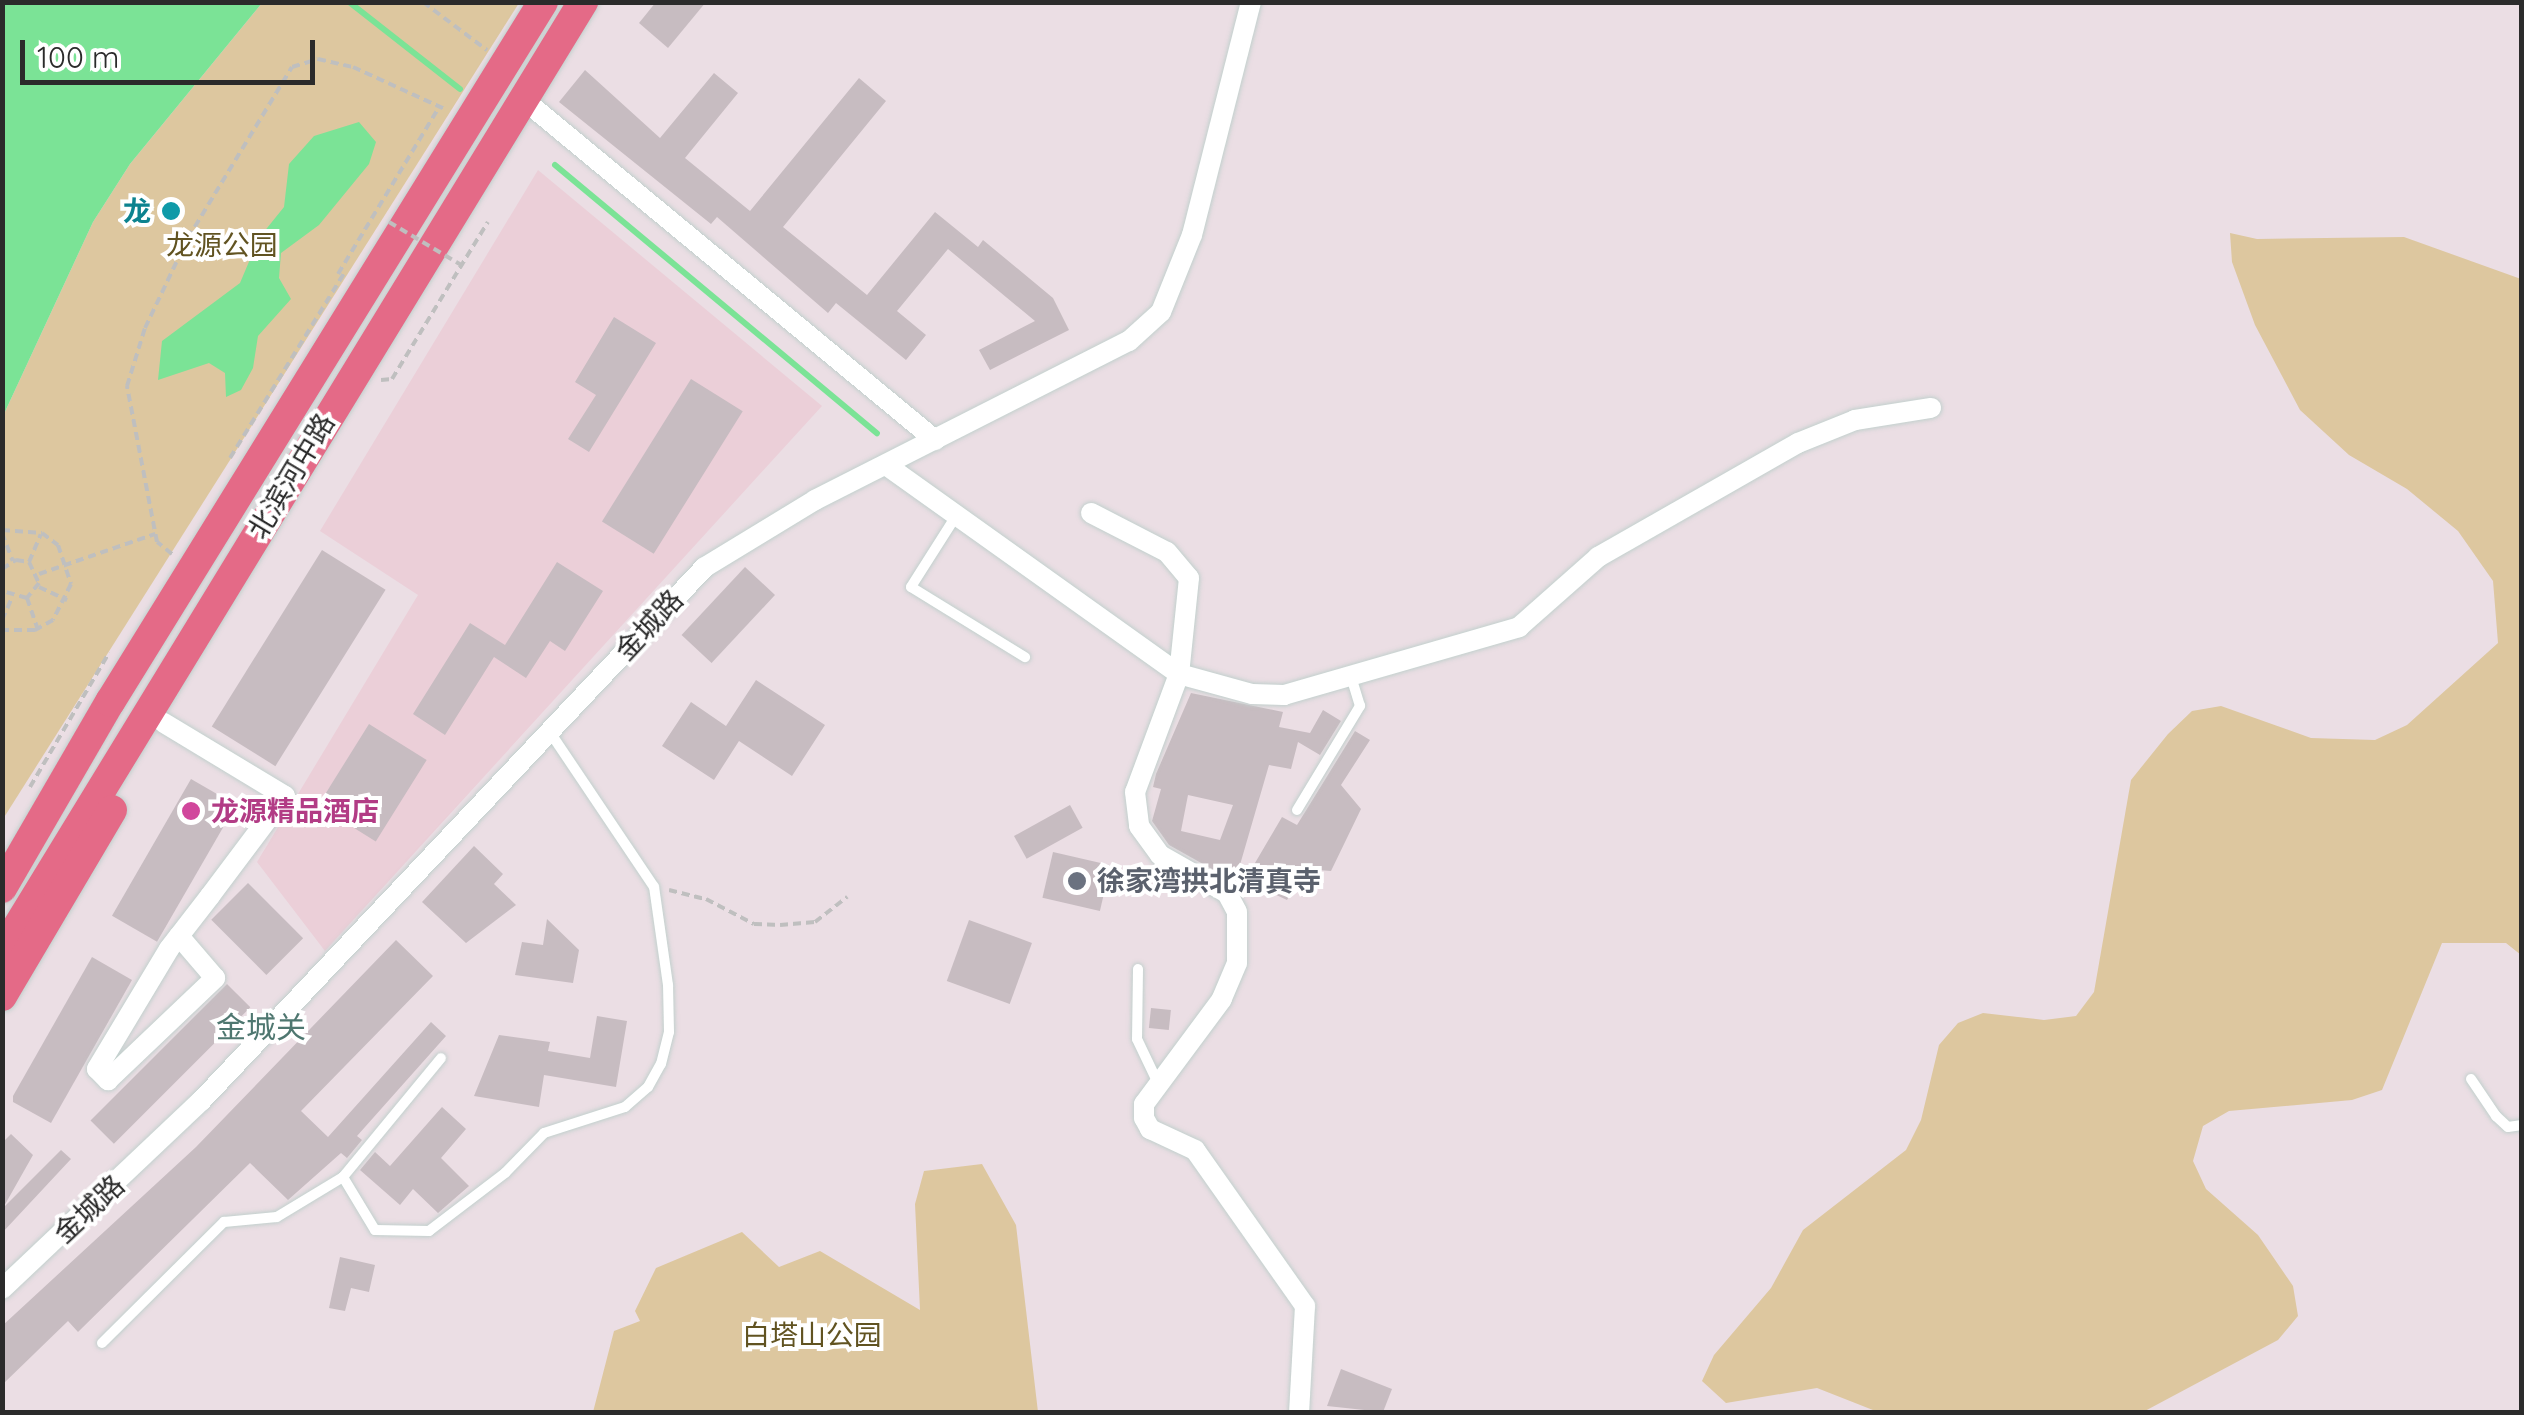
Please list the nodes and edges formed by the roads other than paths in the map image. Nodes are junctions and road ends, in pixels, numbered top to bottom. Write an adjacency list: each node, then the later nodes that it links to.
1 (543, 2): 17 (main road, 北滨河中路)
2 (583, 2): 4 (main road, 北滨河中路)
3 (1251, 2): 6 (street, 金城路)
4 (523, 99): 6 (street); 8 (main road, 北滨河中路)
5 (1931, 408): 13 (street)
6 (935, 440): 7 (street, 金城路)
7 (886, 464): 10 (street); 15 (street, 金城路)
8 (284, 485): 14 (main road); 19 (main road, 北滨河中路)
9 (1091, 514): 12 (street)
10 (957, 515): 11 (lane); 12 (street)
11 (1025, 657)
12 (1179, 674): 13 (street); 24 (street)
13 (1351, 677): 16 (lane)
14 (164, 723): 18 (street); 21 (main road)
15 (550, 731): 26 (lane); 27 (street, 金城路)
16 (1297, 810)
17 (2, 888)
18 (179, 936): 18 (street)
19 (2, 952)
20 (1138, 969): 24 (lane)
21 (2, 996)
22 (441, 1058): 26 (lane)
23 (2471, 1079): 25 (lane)
24 (1158, 1083): 29 (street)
25 (2522, 1126)
26 (343, 1178): 28 (lane)
27 (2, 1289)
28 (102, 1343)
29 (1299, 1412)

